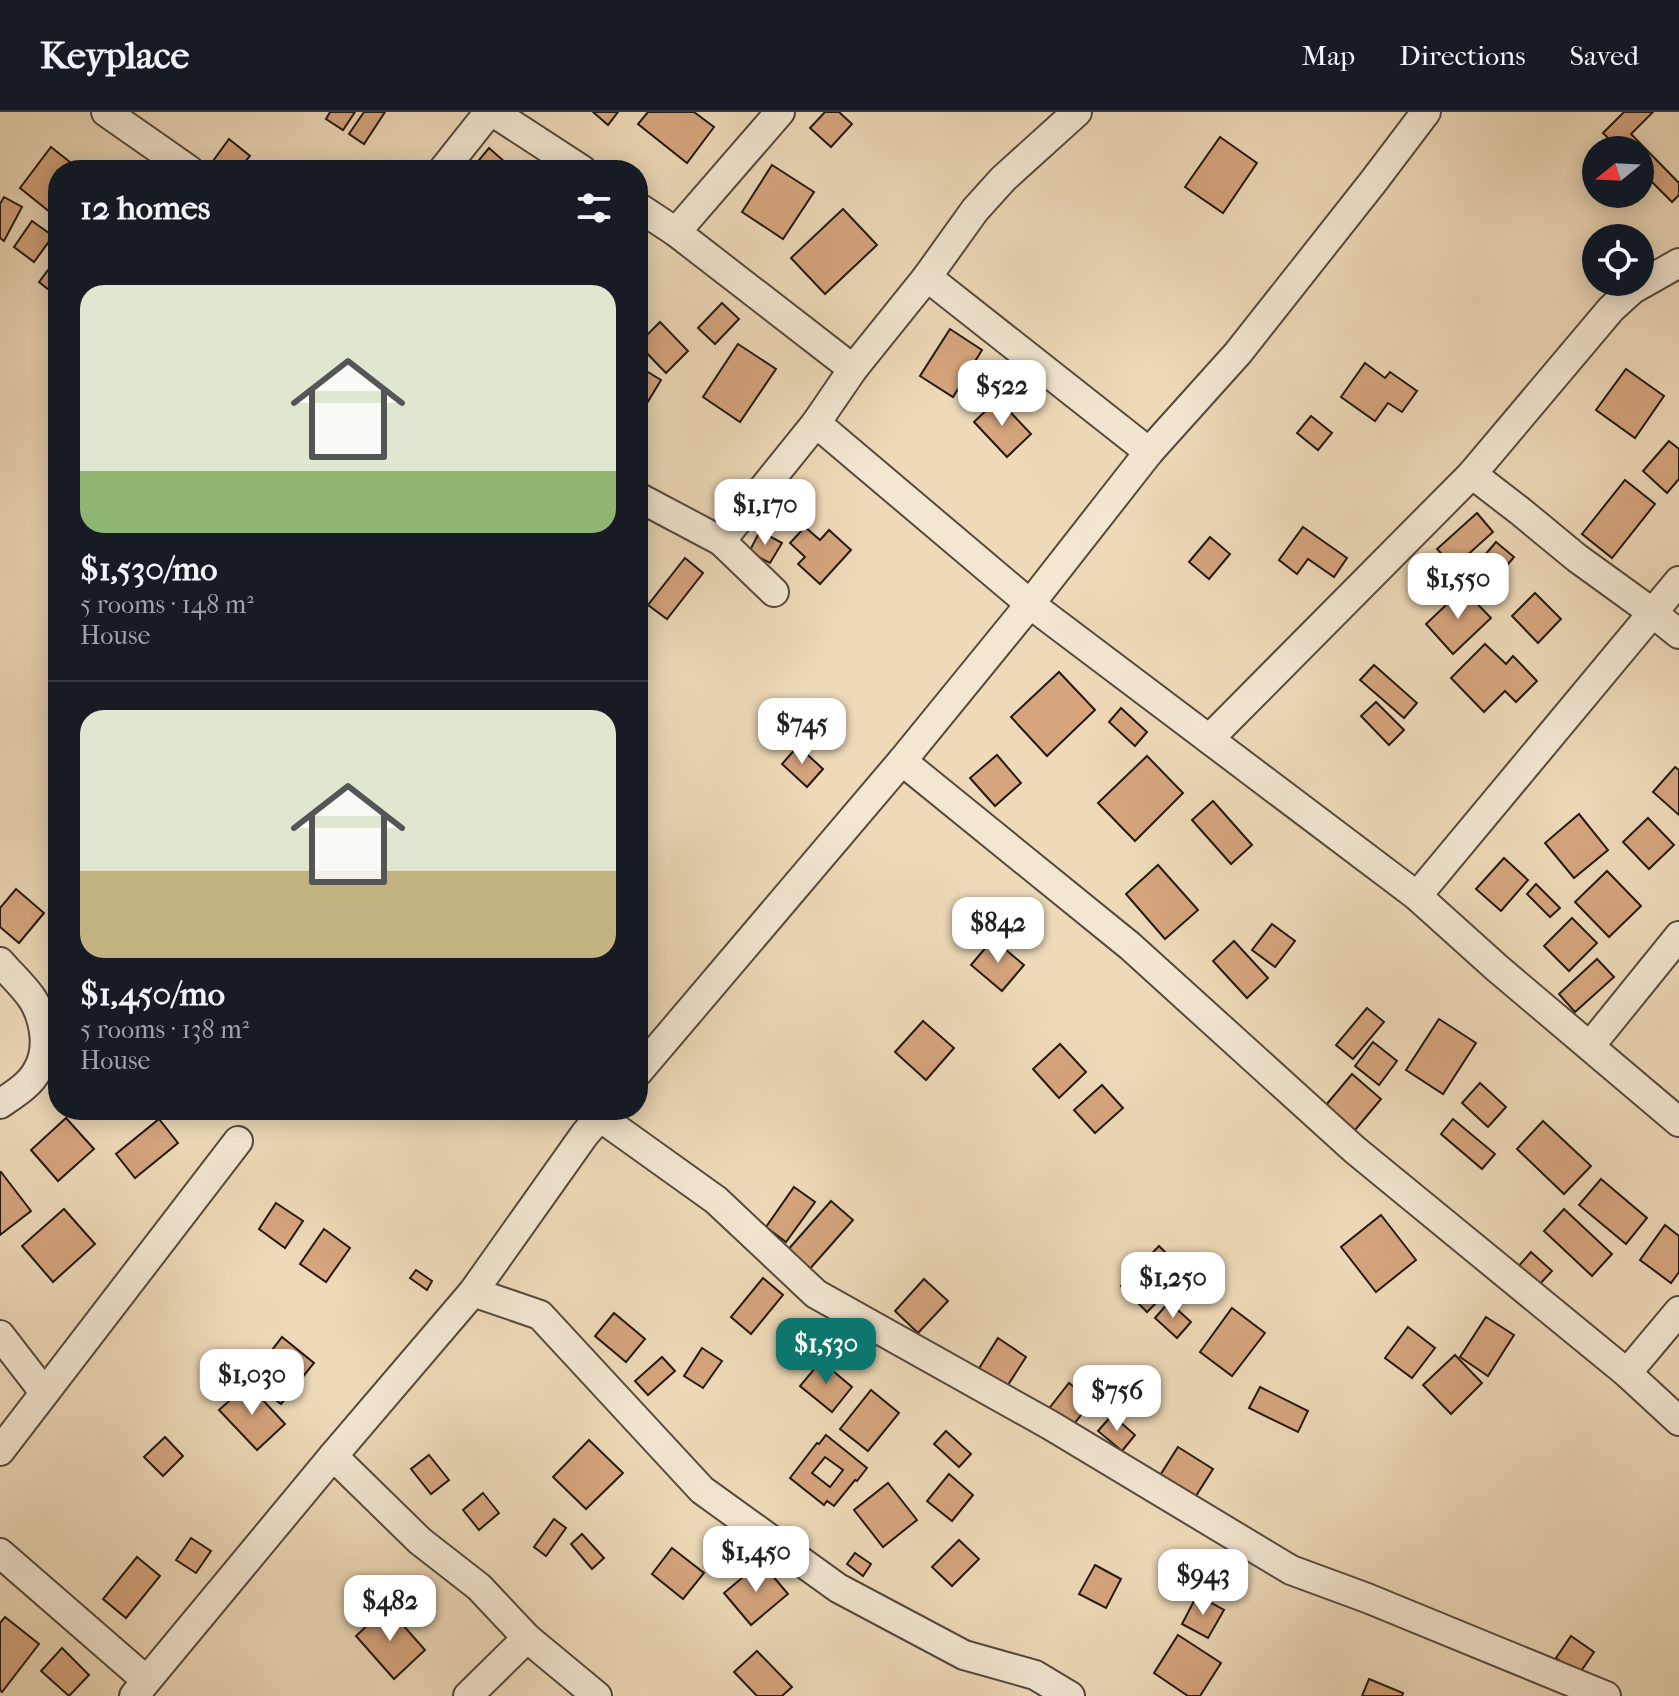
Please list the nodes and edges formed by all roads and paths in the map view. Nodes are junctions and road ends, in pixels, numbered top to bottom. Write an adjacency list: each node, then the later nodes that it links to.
1 (106, 112): 6 (street)
2 (491, 112): 7 (street); 8 (street)
3 (780, 112): 10 (street)
4 (1077, 112): 12 (street)
5 (1426, 112): 15 (street)
6 (175, 160)
7 (451, 160)
8 (566, 160)
9 (648, 214): 10 (street)
10 (676, 232): 13 (street)
11 (1679, 263): 16 (street)
12 (927, 277): 13 (street); 15 (street)
13 (853, 369): 14 (street)
14 (816, 423): 18 (street); 21 (street)
15 (1149, 452): 21 (street)
16 (1472, 474): 22 (street); 24 (street)
17 (648, 502): 18 (street)
18 (721, 541): 20 (street)
19 (1679, 581): 22 (street)
20 (774, 592)
21 (1030, 604): 24 (street); 25 (street)
22 (1653, 613): 23 (street); 26 (street)
23 (1679, 634)
24 (1209, 739): 26 (street)
25 (902, 761): 30 (street); 39 (street)
26 (1417, 896): 29 (street)
27 (1679, 936): 29 (street)
28 (0, 962): 31 (street)
29 (1590, 1046): 34 (street)
30 (648, 1060)
31 (0, 1104)
32 (598, 1120): 36 (street)
33 (611, 1120): 50 (street)
34 (1679, 1122)
35 (238, 1141): 40 (street)
36 (473, 1292): 43 (street); 49 (street)
37 (1679, 1311): 39 (street)
38 (0, 1335): 40 (street)
39 (1627, 1373): 41 (street)
40 (44, 1392): 42 (street)
41 (1679, 1421)
42 (0, 1451)
43 (333, 1456): 45 (street); 46 (street)
44 (0, 1553): 46 (street)
45 (527, 1638): 47 (street); 48 (street)
46 (140, 1688)
47 (468, 1696)
48 (597, 1696)
49 (1070, 1696)
50 (1606, 1696)

